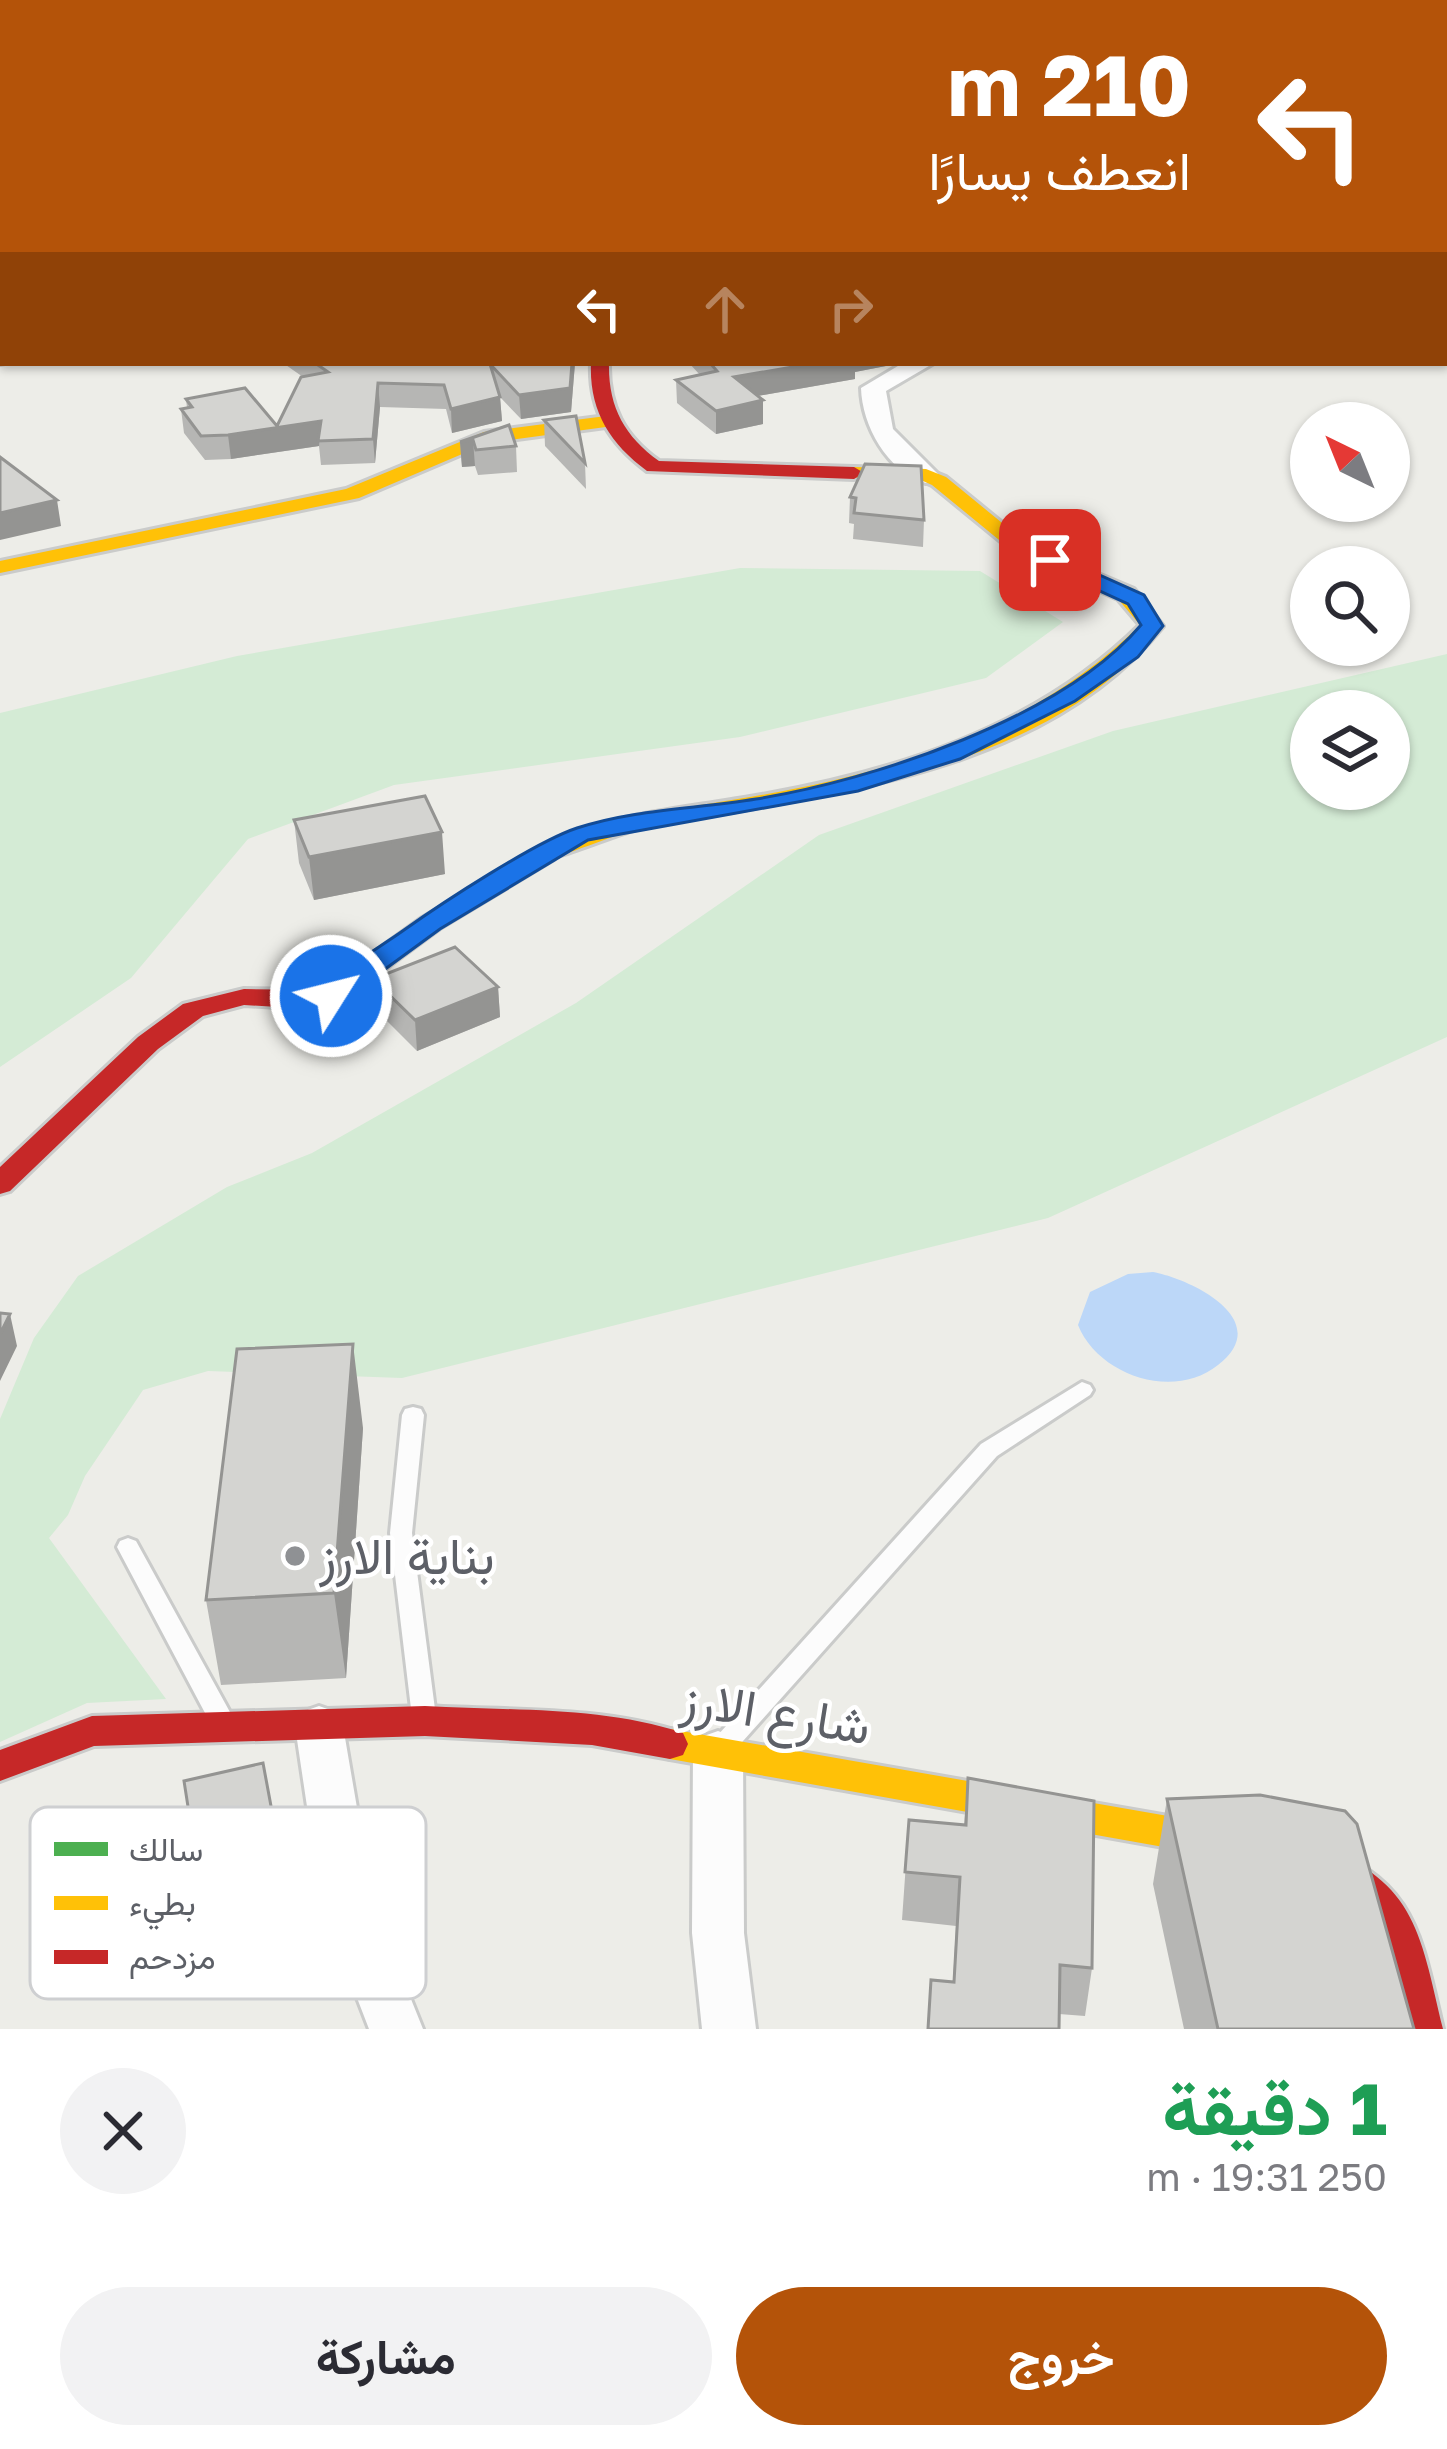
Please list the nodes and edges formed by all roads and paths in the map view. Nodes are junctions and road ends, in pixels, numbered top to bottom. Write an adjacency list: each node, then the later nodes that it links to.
1 (600, 366): 3 (street)
2 (916, 366): 4 (street)
3 (606, 422): 4 (street); 5 (street)
4 (926, 475): 6 (street)
5 (0, 568)
6 (0, 1184)
7 (1082, 1390): 13 (lane)
8 (413, 1415): 10 (lane)
9 (128, 1546): 12 (lane)
10 (425, 1721): 11 (street, شارع الارز); 13 (street, شارع الارز)
11 (319, 1726): 12 (street, شارع الارز); 15 (street)
12 (228, 1731): 14 (street, شارع الارز)
13 (718, 1751): 18 (street); 19 (street, شارع الارز)
14 (0, 1766)
15 (332, 1807)
16 (384, 1999): 17 (street)
17 (396, 2029)
18 (729, 2029)
19 (1423, 2029)

